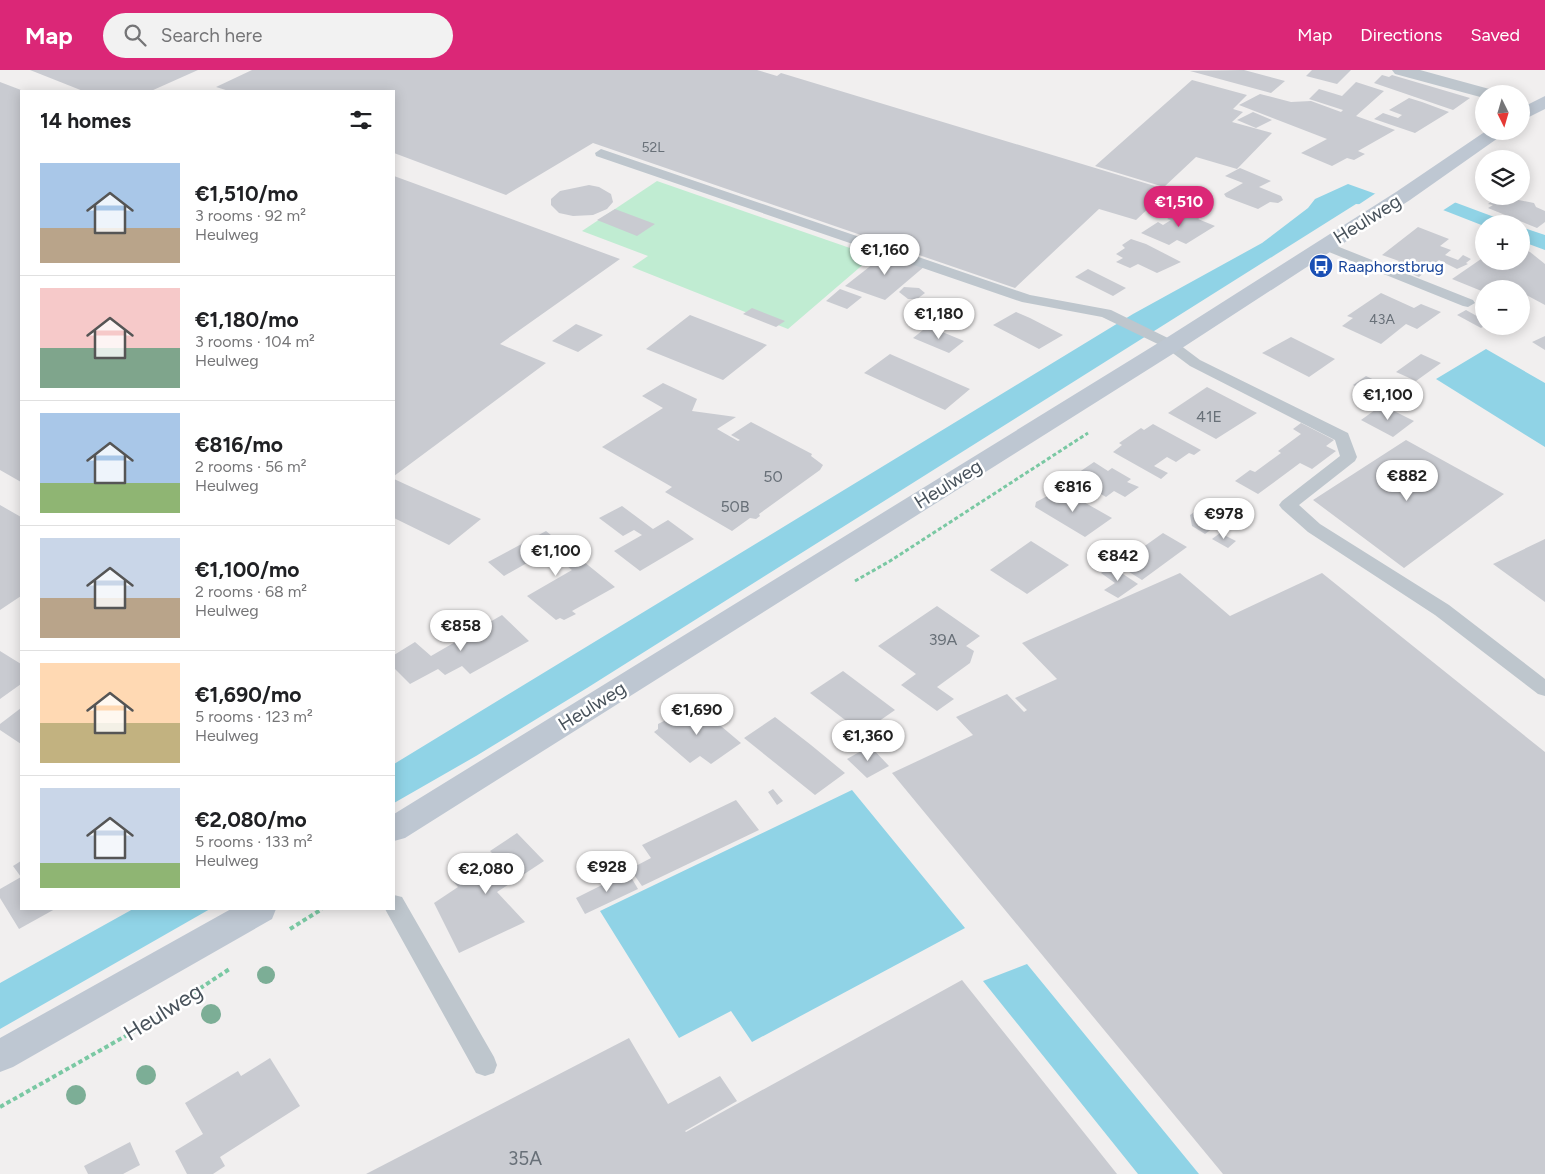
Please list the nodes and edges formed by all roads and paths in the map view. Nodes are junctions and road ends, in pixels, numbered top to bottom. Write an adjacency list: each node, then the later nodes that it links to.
1 (1401, 70): 2 (street)
2 (1475, 91)
3 (1486, 140): 5 (main road, Heulweg)
4 (601, 153): 7 (lane)
5 (1324, 245): 6 (lane); 7 (main road, Heulweg)
6 (1468, 303)
7 (1171, 345): 8 (lane); 9 (main road, Heulweg)
8 (1545, 689)
9 (395, 829)
10 (395, 906): 16 (lane)
11 (258, 910): 15 (main road, Heulweg)
12 (320, 910): 13 (path)
13 (288, 931)
14 (238, 963): 17 (path, Heulweg)
15 (0, 1056)
16 (486, 1065)
17 (0, 1107)

